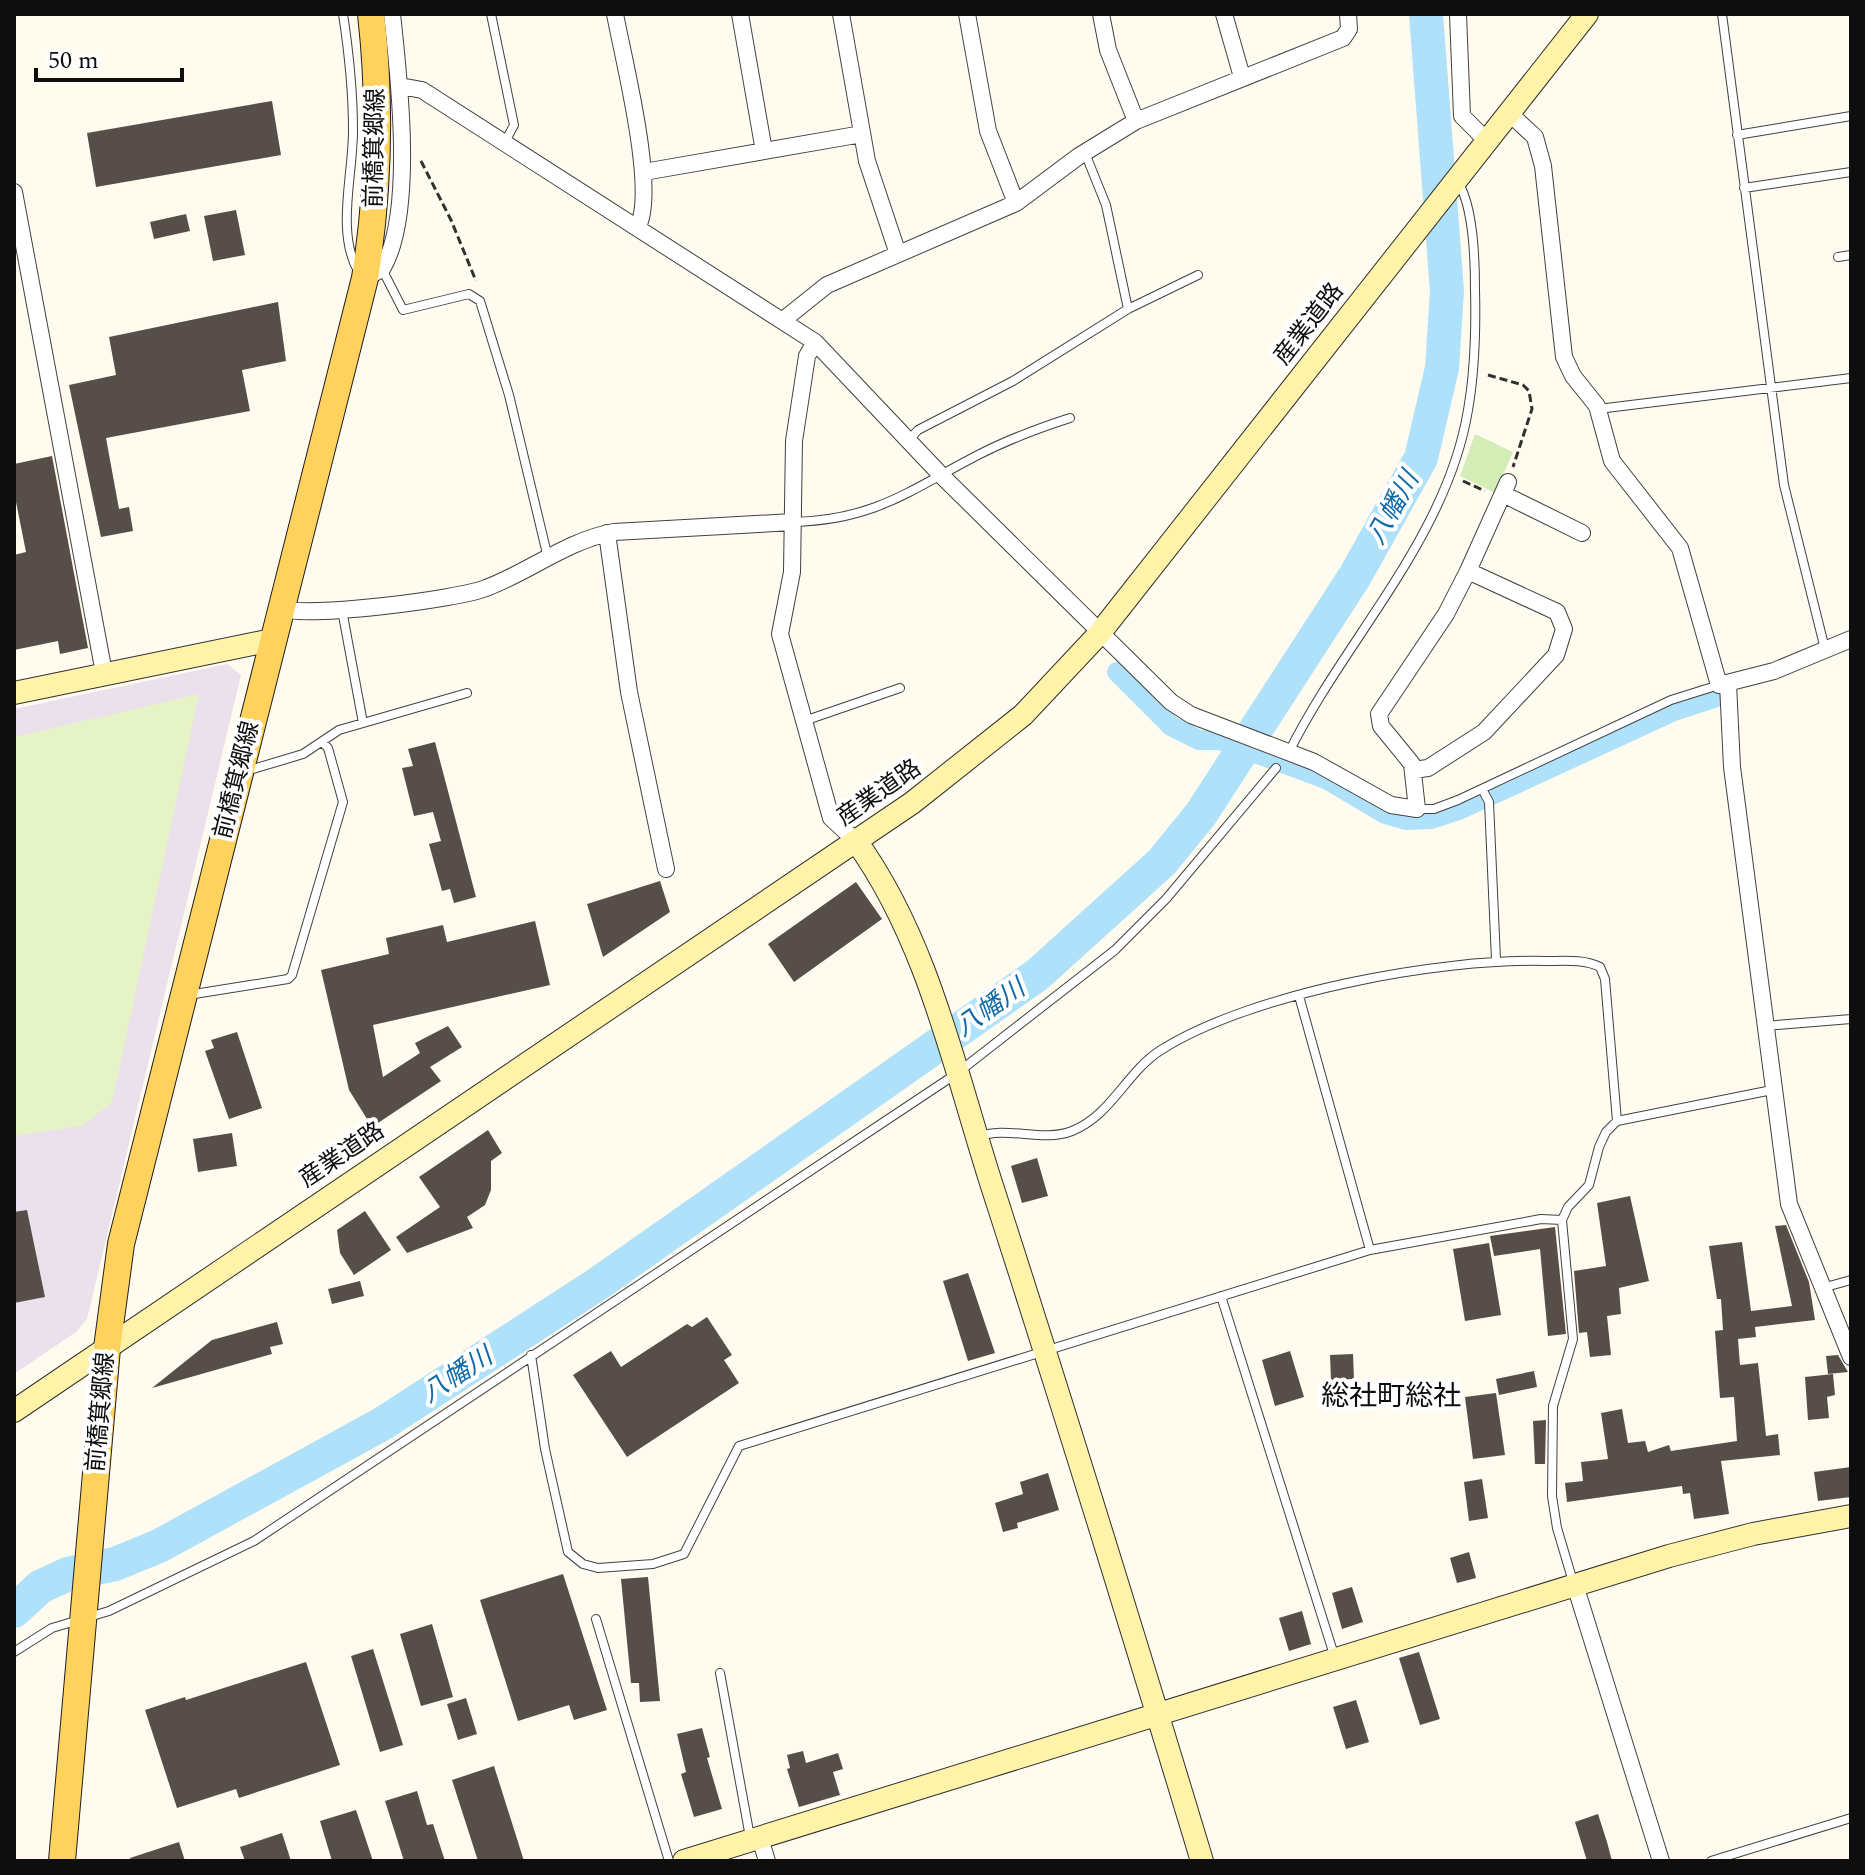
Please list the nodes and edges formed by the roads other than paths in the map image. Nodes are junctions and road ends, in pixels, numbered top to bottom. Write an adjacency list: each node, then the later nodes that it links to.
1 (343, 14): 36 (lane)
2 (371, 14): 36 (main road, 前橋箕郷線)
3 (392, 14): 16 (street)
4 (491, 14): 23 (lane)
5 (615, 14): 26 (street)
6 (740, 14): 24 (street)
7 (841, 14): 20 (street)
8 (967, 14): 31 (street)
9 (1101, 14): 19 (street)
10 (1224, 14): 15 (street)
11 (1348, 14): 15 (street)
12 (1458, 14): 22 (street)
13 (1587, 14): 17 (street, 産業道路)
14 (1722, 14): 21 (lane)
15 (1242, 77): 19 (street)
16 (400, 86): 23 (street); 36 (street)
17 (1509, 113): 22 (street, 産業道路); 43 (street)
18 (1851, 116): 21 (lane)
19 (1136, 121): 25 (street)
20 (862, 134): 24 (street); 33 (street)
21 (1737, 135): 29 (lane)
22 (1487, 141): 28 (street, 産業道路)
23 (505, 143): 32 (street)
24 (764, 151): 26 (street)
25 (1084, 152): 31 (street); 38 (lane)
26 (644, 172): 32 (street)
27 (1851, 172): 29 (lane)
28 (1457, 179): 54 (street, 産業道路); 66 (lane)
29 (1744, 188): 42 (lane)
30 (14, 192): 58 (street)
31 (1016, 203): 33 (street)
32 (637, 228): 39 (street)
33 (898, 254): 39 (street)
34 (1851, 255): 35 (lane)
35 (1838, 257)
36 (373, 273): 50 (lane); 52 (main road, 前橋箕郷線)
37 (1198, 275): 38 (lane)
38 (1128, 309): 45 (lane)
39 (782, 321): 40 (street)
40 (815, 342): 45 (street); 47 (street)
41 (1851, 378): 42 (lane)
42 (1770, 389): 43 (lane); 57 (lane)
43 (1598, 409): 59 (street)
44 (1070, 418): 46 (lane)
45 (908, 441): 46 (street)
46 (941, 475): 47 (lane); 54 (street)
47 (793, 522): 48 (street); 63 (street)
48 (607, 533): 50 (street); 73 (street)
49 (1582, 533): 51 (street)
50 (548, 558): 53 (street)
51 (1468, 571): 69 (street); 69 (street)
52 (280, 608): 53 (street); 56 (main road, 前橋箕郷線)
53 (342, 609): 64 (lane)
54 (1099, 634): 66 (street); 72 (street, 産業道路)
55 (1851, 639): 57 (street)
56 (272, 640): 58 (street); 67 (main road, 前橋箕郷線)
57 (1825, 650): 59 (street)
58 (104, 673): 61 (street)
59 (1723, 684): 70 (lane); 78 (street)
60 (900, 688): 63 (lane)
61 (14, 693)
62 (467, 693): 64 (lane)
63 (804, 721): 72 (street)
64 (363, 723): 65 (lane)
65 (323, 743): 67 (lane); 75 (lane)
66 (1285, 749): 71 (street)
67 (240, 767): 75 (main road, 前橋箕郷線)
68 (1276, 768): 79 (lane)
69 (1413, 770): 71 (street)
70 (1482, 789): 71 (lane); 74 (lane)
71 (1417, 809)
72 (856, 841): 79 (street); 88 (street, 産業道路)
73 (666, 869)
74 (1496, 960): 76 (lane); 81 (lane)
75 (184, 994): 88 (main road, 前橋箕郷線)
76 (1299, 996): 82 (lane); 84 (lane)
77 (1851, 1019): 78 (lane)
78 (1764, 1026): 80 (street)
79 (955, 1070): 82 (street); 90 (lane)
80 (1772, 1090): 81 (lane); 86 (street)
81 (1617, 1121): 83 (lane)
82 (976, 1138): 89 (street)
83 (1562, 1220): 84 (lane); 94 (lane)
84 (1370, 1250): 87 (lane)
85 (1851, 1280): 86 (lane)
86 (1822, 1288): 91 (street)
87 (1221, 1296): 89 (lane); 98 (lane)
88 (107, 1348): 92 (street, 産業道路); 95 (main road, 前橋箕郷線)
89 (1045, 1351): 90 (lane); 100 (street)
90 (531, 1355): 95 (lane)
91 (1851, 1357)
92 (14, 1411)
93 (1851, 1516): 94 (street)
94 (1575, 1585): 98 (street); 108 (street)
95 (83, 1615): 97 (lane); 103 (main road)
96 (596, 1619): 104 (lane)
97 (14, 1652)
98 (1335, 1659): 100 (street)
99 (720, 1673): 102 (lane)
100 (1157, 1714): 102 (street); 107 (street)
101 (1851, 1818): 109 (lane)
102 (755, 1840): 105 (street); 106 (street)
103 (62, 1861)
104 (669, 1861)
105 (684, 1861)
106 (767, 1861)
107 (1202, 1861)
108 (1661, 1861)
109 (1711, 1861)

